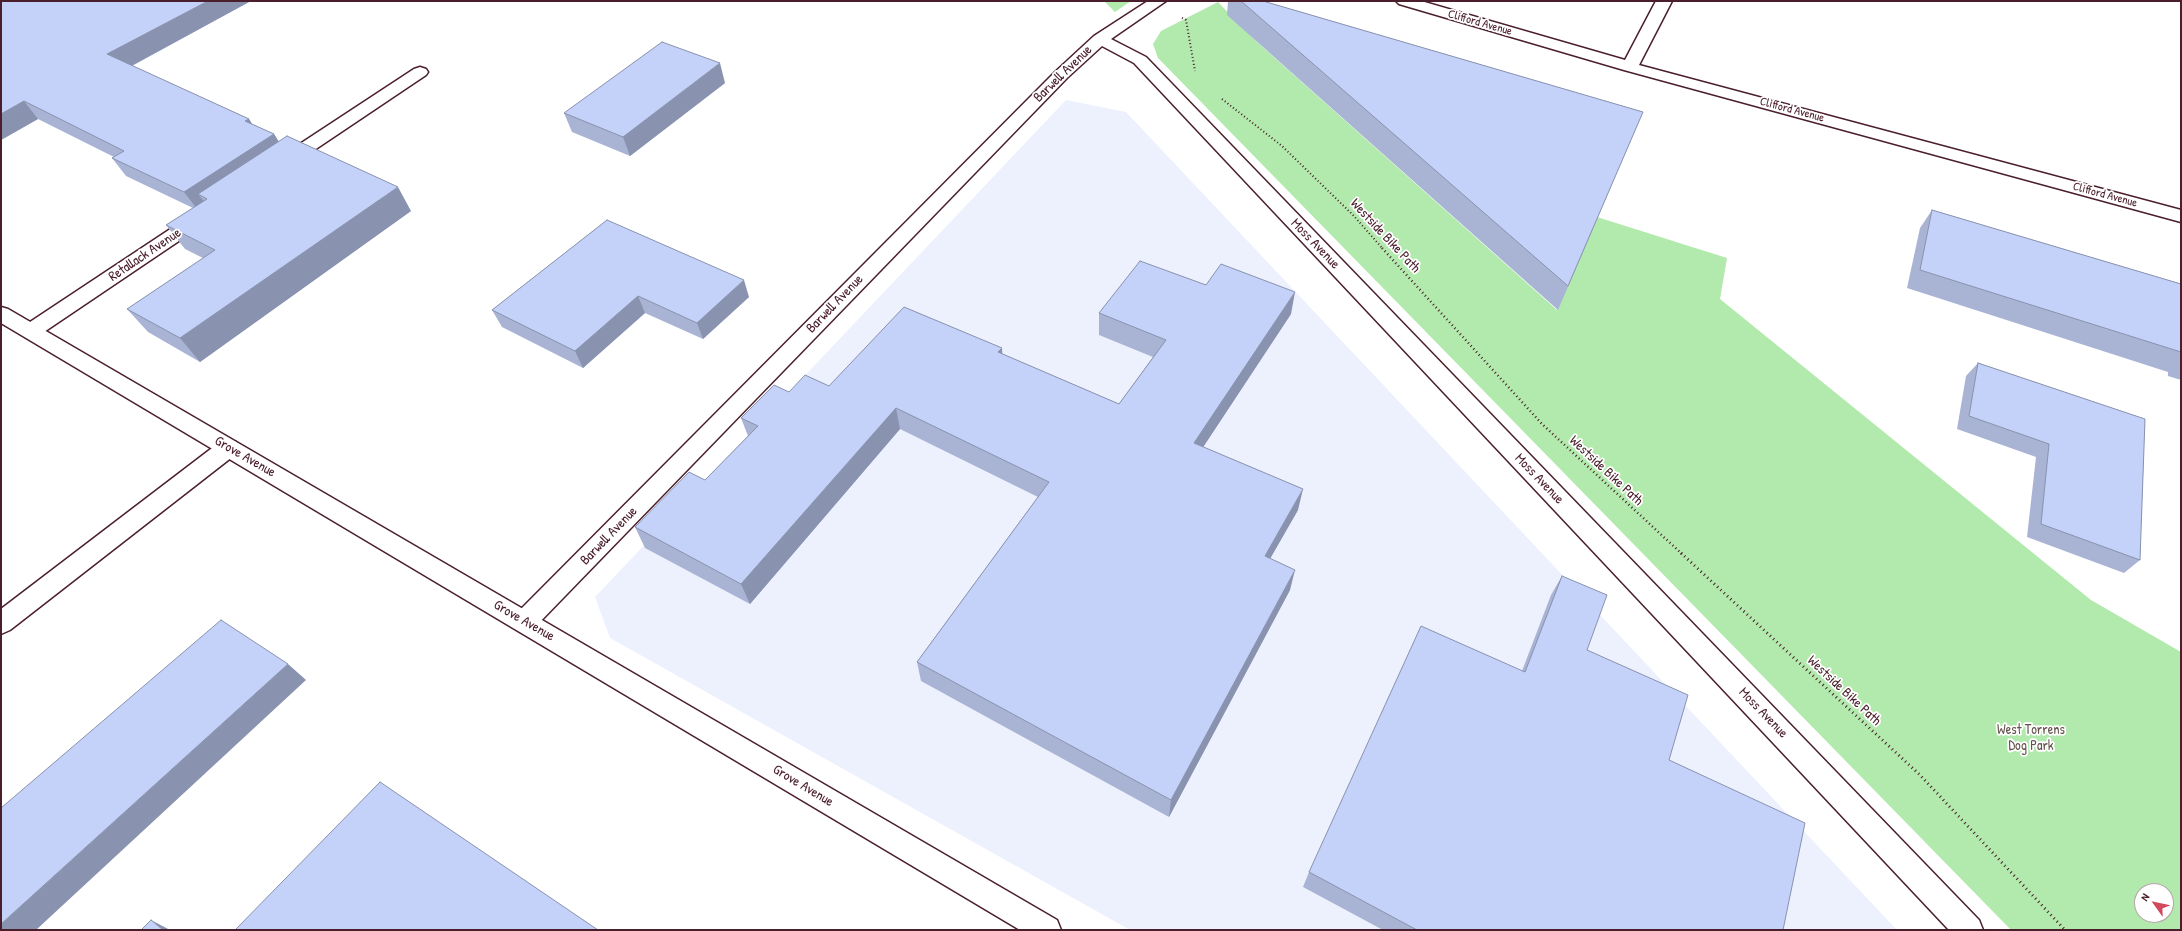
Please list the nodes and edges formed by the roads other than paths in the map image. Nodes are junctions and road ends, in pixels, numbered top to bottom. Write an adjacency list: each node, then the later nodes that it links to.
1 (1158, 1): 4 (street, Barwell Avenue)
2 (1404, 1): 5 (street, Clifford Avenue)
3 (1664, 1): 5 (street)
4 (1100, 39): 13 (street, Barwell Avenue); 16 (street, Moss Avenue)
5 (1630, 66): 9 (street, Clifford Avenue)
6 (420, 72): 7 (street)
7 (268, 173)
8 (215, 208): 11 (street, Retallack Avenue)
9 (2181, 216)
10 (1, 314): 11 (street, Grove Avenue)
11 (31, 331): 12 (street, Grove Avenue)
12 (228, 448): 13 (street, Grove Avenue); 14 (street)
13 (525, 621): 15 (street, Grove Avenue)
14 (1, 623)
15 (1046, 930)
16 (1969, 930)

